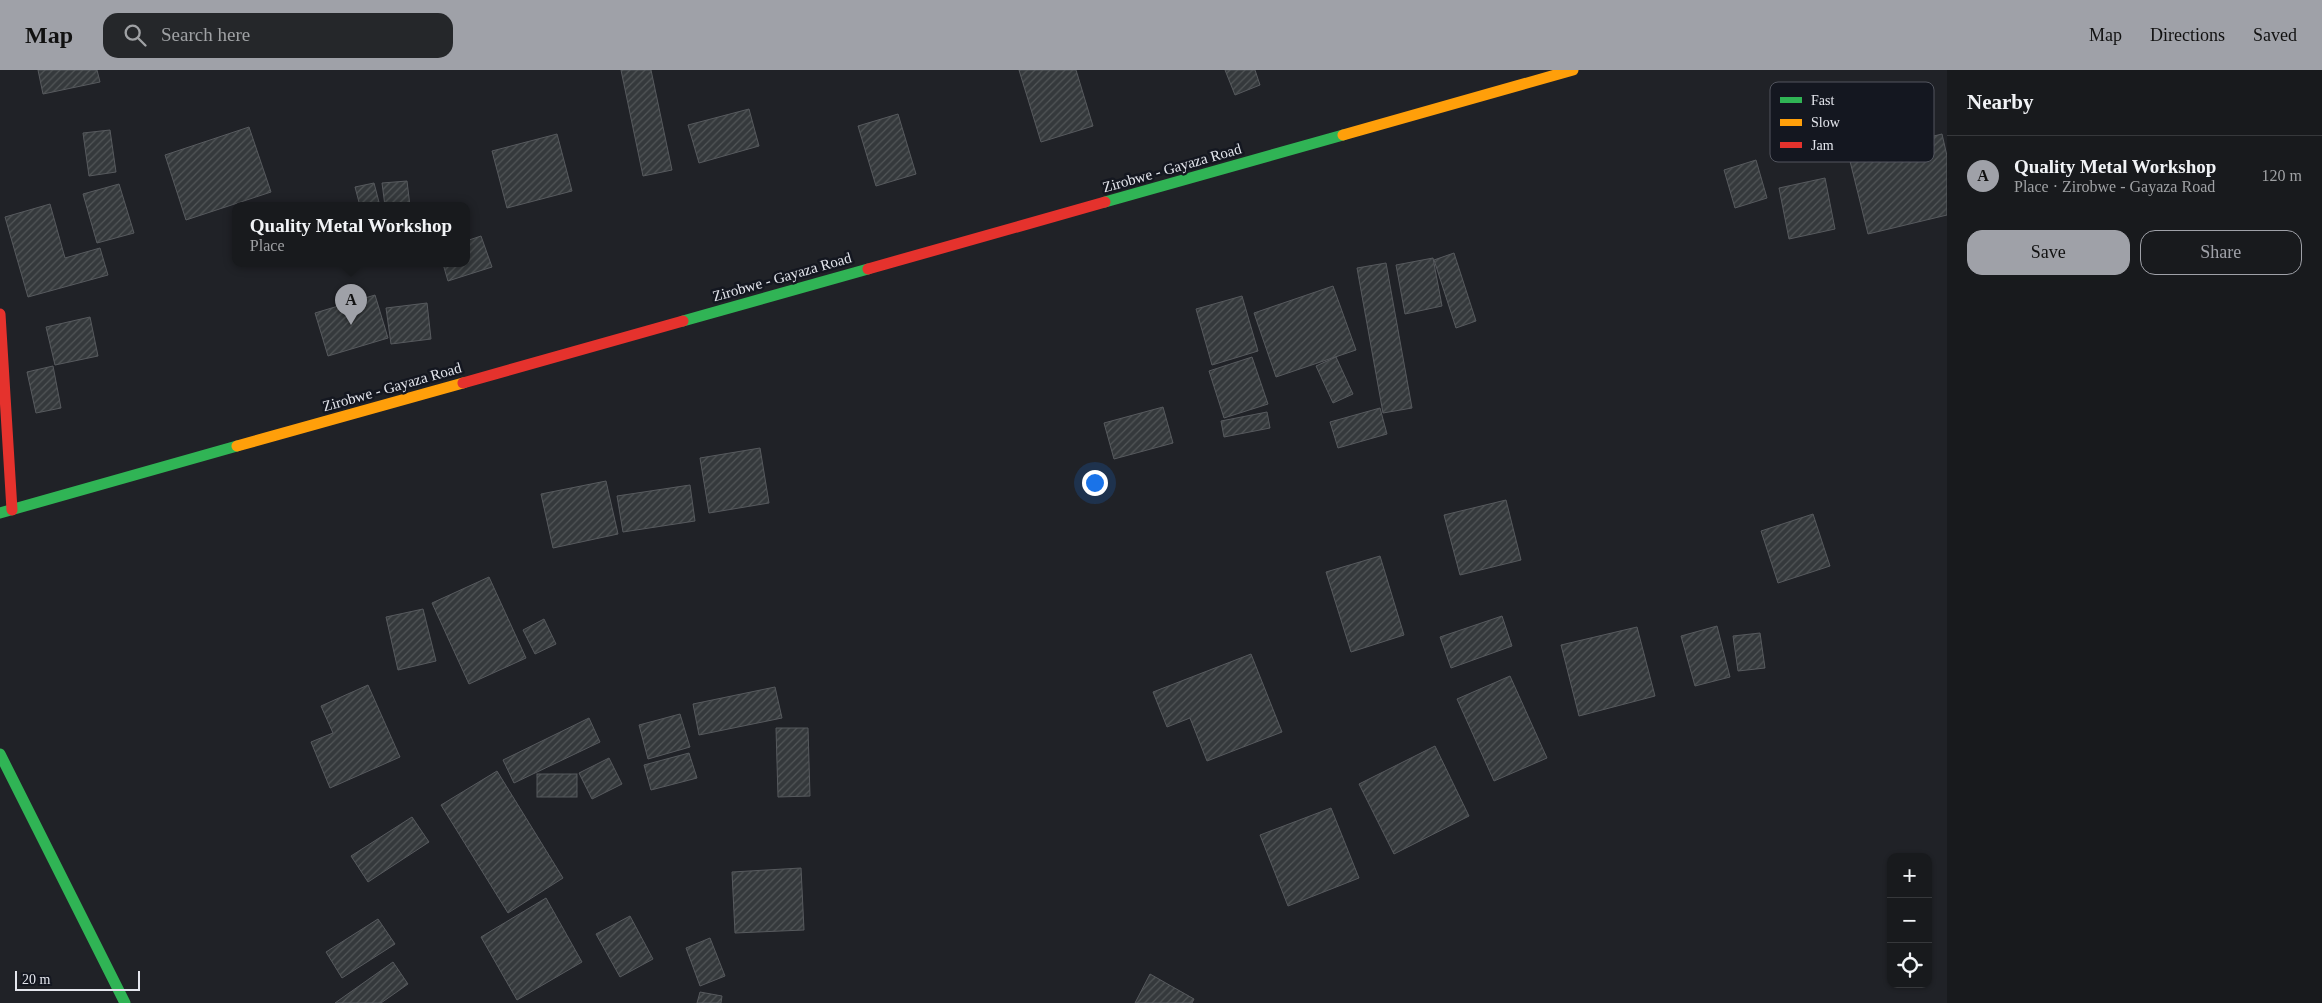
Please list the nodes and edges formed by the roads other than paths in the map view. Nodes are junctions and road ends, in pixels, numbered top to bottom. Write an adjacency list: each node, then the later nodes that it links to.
1 (1572, 70): 3 (street, Zirobwe - Gayaza Road)
2 (0, 314): 3 (street)
3 (12, 510): 4 (street, Zirobwe - Gayaza Road)
4 (0, 513)
5 (0, 754): 6 (street)
6 (124, 1003)

